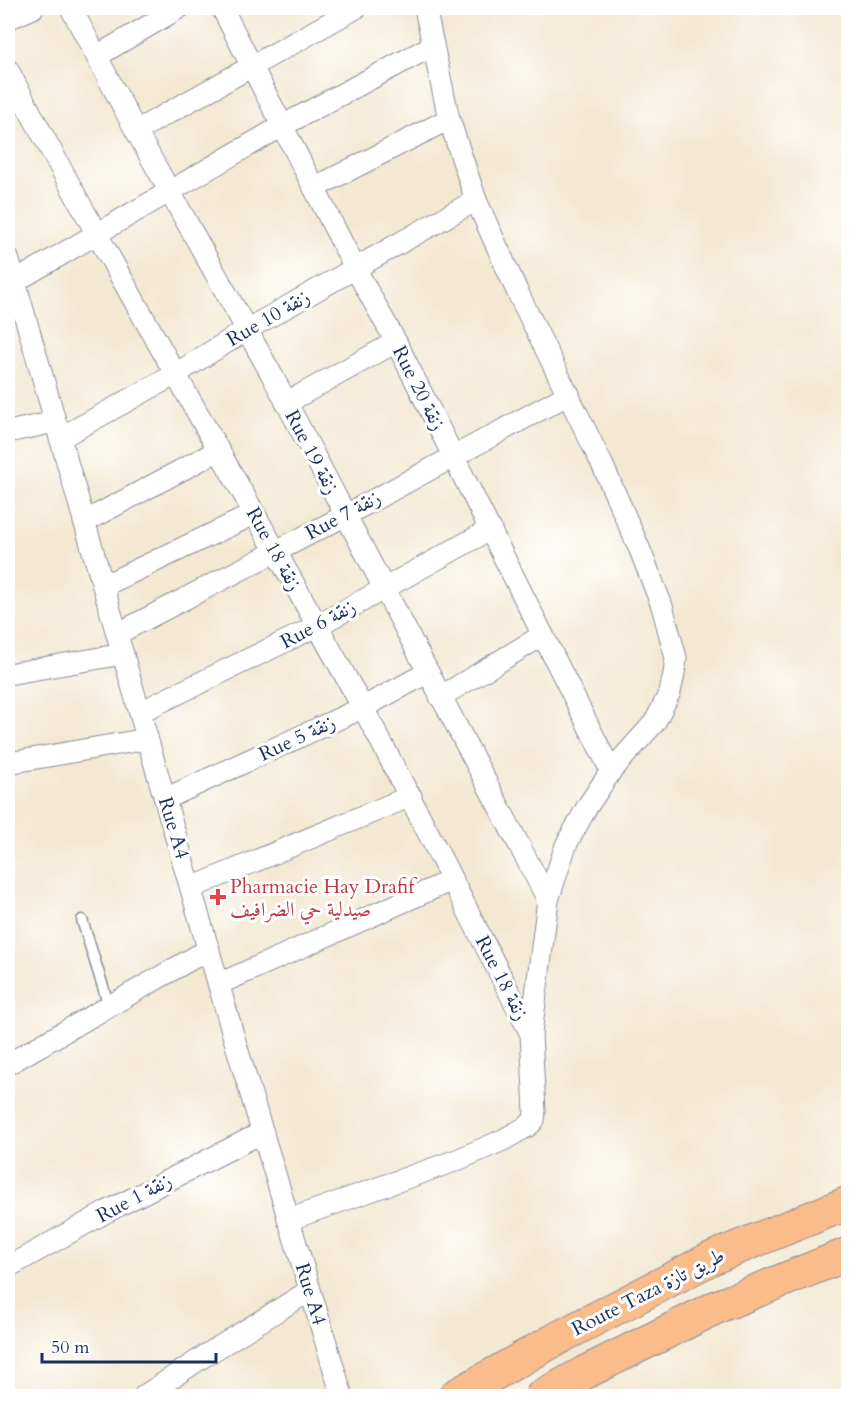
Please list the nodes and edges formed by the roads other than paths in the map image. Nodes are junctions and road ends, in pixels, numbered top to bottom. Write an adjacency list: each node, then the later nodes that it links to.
1 (33, 8): 7 (street)
2 (71, 8): 9 (street, Rue 19 زنقة)
3 (179, 8): 9 (street)
4 (222, 8): 10 (street, Rue 20 زنقة)
5 (356, 8): 10 (street)
6 (425, 8): 8 (street)
7 (8, 20)
8 (432, 46): 12 (street); 13 (street)
9 (97, 56): 14 (street, Rue 19 زنقة)
10 (252, 66): 13 (street, Rue 20 زنقة); 14 (street)
11 (8, 70): 18 (street, Rue 18 زنقة)
12 (449, 119): 15 (street); 17 (street)
13 (282, 126): 15 (street, Rue 20 زنقة); 16 (street)
14 (136, 131): 16 (street, Rue 19 زنقة)
15 (314, 188): 20 (street, Rue 20 زنقة)
16 (170, 192): 18 (street); 22 (street, Rue 19 زنقة)
17 (476, 200): 20 (street, Rue 10 زنقة); 25 (street)
18 (95, 234): 21 (street); 24 (street, Rue 18 زنقة)
19 (8, 258): 21 (street, Rue A4)
20 (355, 268): 22 (street, Rue 10 زنقة); 23 (street, Rue 20 زنقة)
21 (14, 282): 27 (street, Rue A4)
22 (246, 330): 24 (street, Rue 10 زنقة); 26 (street, Rue 19 زنقة)
23 (396, 342): 26 (street); 30 (street, Rue 20 زنقة)
24 (174, 375): 27 (street, Rue 10 زنقة); 29 (street, Rue 18 زنقة)
25 (568, 394): 30 (street, Rue 7 زنقة); 48 (street)
26 (286, 403): 32 (street, Rue 19 زنقة)
27 (58, 430): 28 (street, Rue 10 زنقة); 33 (street, Rue A4)
28 (8, 432)
29 (217, 451): 31 (street, Rue 18 زنقة); 33 (street)
30 (453, 456): 32 (street, Rue 7 زنقة); 34 (street, Rue 20 زنقة)
31 (254, 514): 35 (street, Rue 18 زنقة); 36 (street)
32 (346, 515): 35 (street, Rue 7 زنقة); 37 (street, Rue 19 زنقة)
33 (84, 522): 36 (street, Rue A4)
34 (491, 529): 37 (street, Rue 6 زنقة); 39 (street, Rue 20 زنقة)
35 (275, 550): 38 (street, Rue 18 زنقة); 40 (street, Rue 7 زنقة)
36 (103, 586): 40 (street, Rue A4)
37 (384, 589): 38 (street, Rue 6 زنقة); 41 (street, Rue 19 زنقة)
38 (317, 626): 44 (street, Rue 18 زنقة); 45 (street, Rue 6 زنقة)
39 (543, 635): 43 (street); 48 (street, Rue 20 زنقة)
40 (120, 644): 42 (street, Rue 7 زنقة); 45 (street, Rue A4)
41 (427, 673): 43 (street, Rue 19 زنقة); 44 (street, Rue 5 زنقة)
42 (8, 674)
43 (440, 697): 53 (street, Rue 19 زنقة)
44 (362, 708): 49 (street, Rue 18 زنقة); 50 (street, Rue 5 زنقة)
45 (140, 712): 46 (street, Rue A4)
46 (147, 739): 47 (street); 50 (street, Rue A4)
47 (8, 763)
48 (611, 771): 53 (street)
49 (411, 796): 51 (street, Rue 18 زنقة); 52 (street)
50 (165, 799): 52 (street, Rue A4)
51 (452, 880): 56 (street); 58 (street, Rue 18 زنقة)
52 (191, 888): 55 (street, Rue A4)
53 (548, 900): 58 (street)
54 (82, 920): 57 (lane)
55 (209, 950): 56 (street, Rue A4); 57 (street)
56 (219, 984): 60 (street, Rue A4)
57 (109, 1006): 59 (street)
58 (531, 1034): 62 (street)
59 (9, 1059)
60 (263, 1132): 62 (street, Rue A4); 64 (street, Rue 1 زنقة)
61 (849, 1203): 68 (highway, Route Taza طريق تازة)
62 (288, 1220): 65 (street, Rue A4)
63 (849, 1254): 69 (highway)
64 (8, 1267)
65 (309, 1291): 66 (street); 67 (street, Rue A4)
66 (144, 1396)
67 (342, 1396)
68 (455, 1396)
69 (542, 1396)

